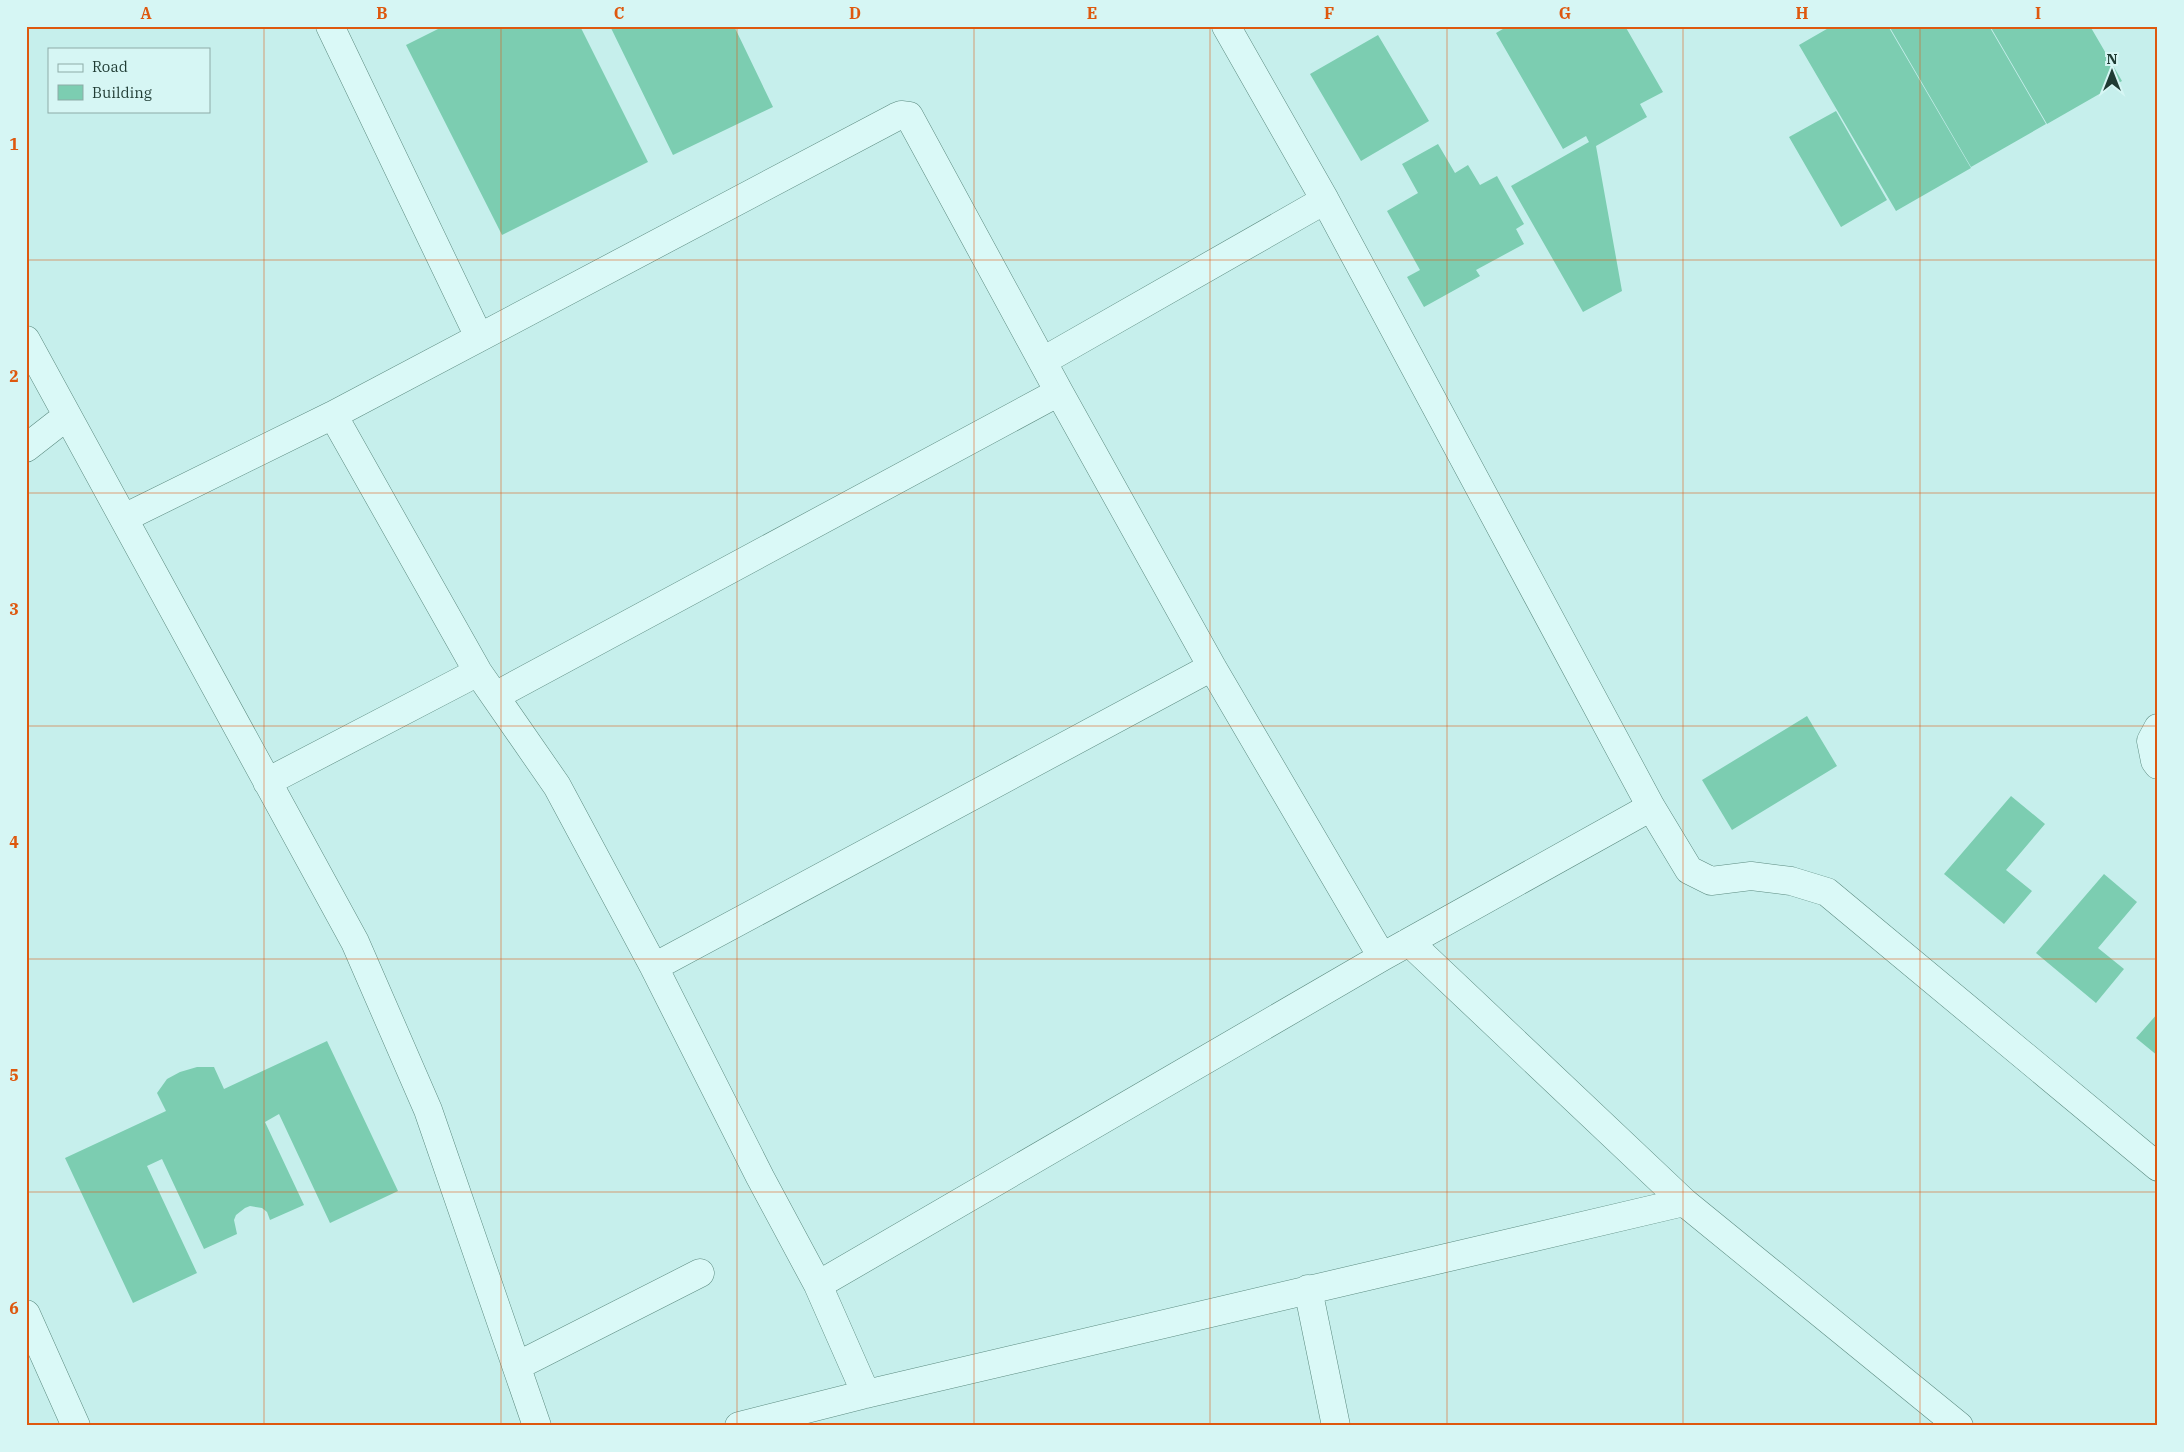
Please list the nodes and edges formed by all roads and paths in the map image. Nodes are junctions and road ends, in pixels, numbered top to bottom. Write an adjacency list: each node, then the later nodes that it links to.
1 (330, 26): 4 (street)
2 (1226, 26): 3 (street)
3 (1325, 200): 6 (street); 18 (street)
4 (479, 336): 6 (street); 8 (street)
5 (26, 340): 9 (street)
6 (1043, 361): 7 (street)
7 (1059, 392): 12 (street); 14 (street)
8 (333, 415): 11 (street); 13 (street)
9 (67, 416): 10 (street); 11 (street)
10 (26, 448)
11 (124, 518): 17 (street)
12 (1212, 667): 20 (street); 21 (street)
13 (478, 672): 14 (street); 17 (street)
14 (495, 696): 21 (street)
15 (2158, 728): 16 (street)
16 (2158, 765)
17 (267, 782): 28 (street)
18 (1651, 807): 19 (street); 22 (street)
19 (1409, 942): 20 (street); 23 (street)
20 (1382, 957): 25 (street)
21 (654, 967): 25 (street)
22 (2158, 1167)
23 (1684, 1202): 26 (street); 34 (street)
24 (700, 1273): 28 (street)
25 (818, 1285): 29 (street)
26 (1308, 1289): 29 (street); 33 (street)
27 (26, 1314): 30 (street)
28 (517, 1366): 31 (street)
29 (866, 1394): 32 (street)
30 (76, 1426)
31 (537, 1426)
32 (739, 1426)
33 (1336, 1426)
34 (1959, 1426)

